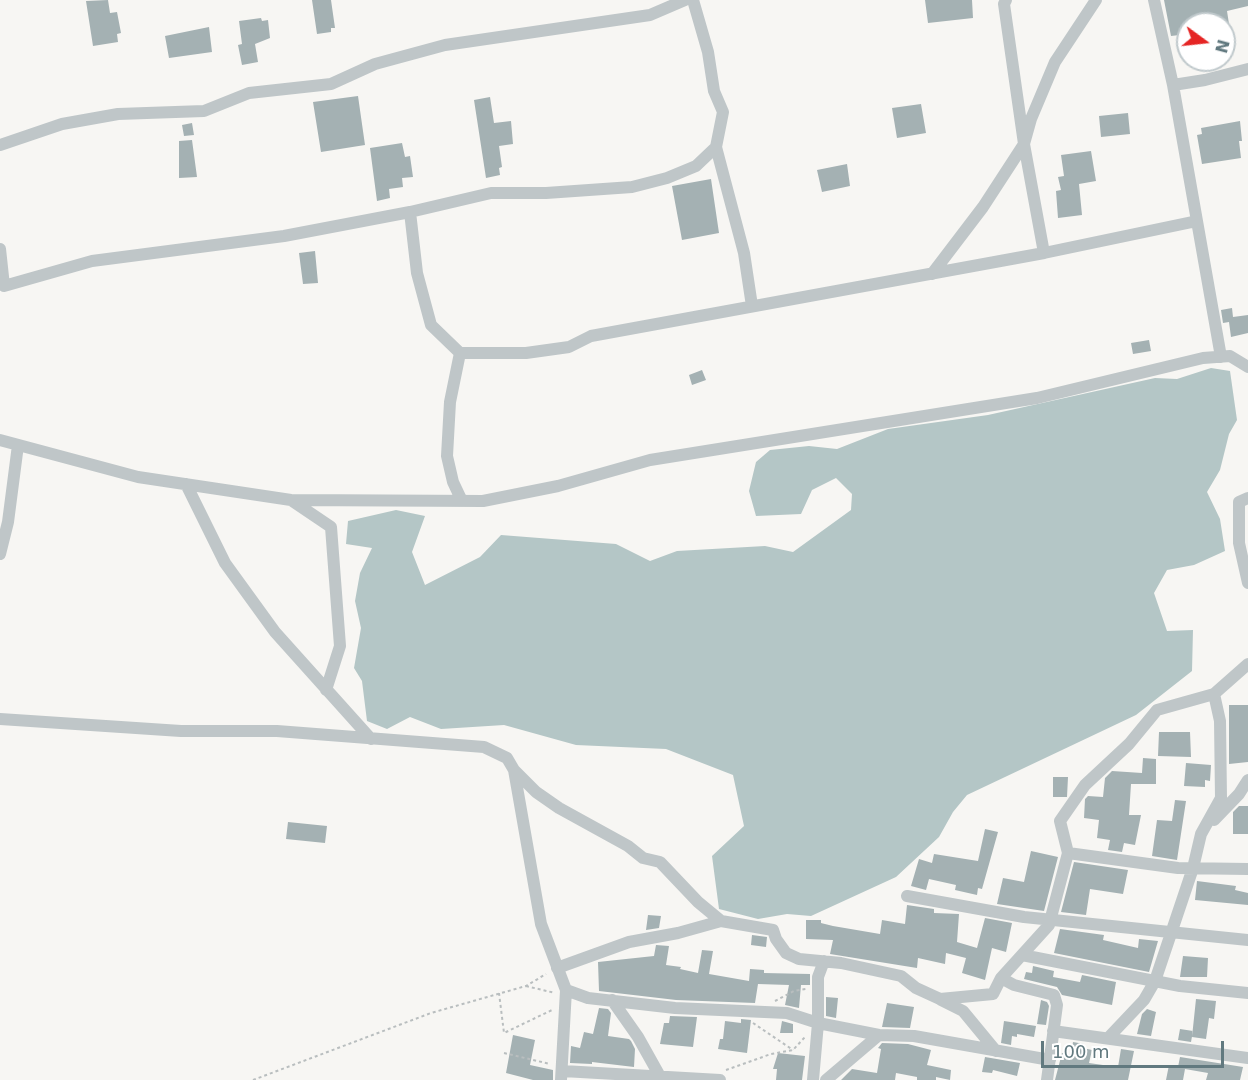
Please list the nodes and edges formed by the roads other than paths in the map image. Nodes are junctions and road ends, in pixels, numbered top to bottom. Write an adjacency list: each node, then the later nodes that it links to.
1 (685, 0): 9 (street)
2 (693, 0): 10 (street)
3 (1096, 0): 8 (street)
4 (1154, 0): 7 (street)
5 (1004, 1): 8 (street)
6 (1248, 69): 7 (street)
7 (1173, 85): 12 (street)
8 (1024, 144): 14 (street); 15 (street)
9 (0, 145)
10 (716, 147): 11 (street); 16 (street)
11 (410, 212): 13 (street); 17 (street)
12 (1197, 221): 14 (street); 18 (street)
13 (0, 249)
14 (1044, 253): 15 (street)
15 (932, 273): 16 (street)
16 (752, 306): 17 (street)
17 (460, 353): 25 (street)
18 (1221, 357): 19 (street); 25 (street)
19 (1248, 367)
20 (0, 440): 21 (street)
21 (18, 445): 22 (street); 26 (street)
22 (186, 484): 24 (street); 29 (street)
23 (1248, 498): 27 (street)
24 (291, 500): 25 (street); 29 (street)
25 (462, 501)
26 (0, 554)
27 (1248, 583)
28 (1248, 664): 30 (street)
29 (326, 690): 32 (street)
30 (1214, 694): 35 (street); 36 (street)
31 (0, 719): 32 (street)
32 (371, 739): 33 (street)
33 (514, 770): 40 (street); 46 (street)
34 (1248, 780): 35 (street)
35 (1201, 834): 37 (street)
36 (1068, 853): 37 (street); 41 (street)
37 (1193, 868): 38 (street); 42 (street)
38 (1248, 869)
39 (908, 896): 41 (street)
40 (721, 921): 45 (street); 46 (street)
41 (1050, 921): 42 (street); 44 (street)
42 (1171, 932): 43 (street); 48 (street)
43 (1248, 940)
44 (1022, 956): 47 (street); 48 (street)
45 (824, 962): 51 (street); 53 (street)
46 (557, 968): 50 (street)
47 (1001, 978): 51 (street); 54 (street)
48 (1155, 981): 49 (street); 56 (street)
49 (1248, 993)
50 (566, 997): 52 (street); 61 (street)
51 (940, 999): 57 (street)
52 (612, 1000): 53 (street); 62 (street)
53 (818, 1023): 55 (street); 63 (street)
54 (1053, 1031): 56 (street); 59 (street)
55 (879, 1035): 57 (street); 64 (street)
56 (1109, 1036): 58 (street)
57 (996, 1051): 59 (street)
58 (1248, 1058)
59 (1050, 1060): 65 (street)
60 (722, 1075): 62 (street)
61 (562, 1076): 62 (street)
62 (661, 1079)
63 (813, 1080)
64 (826, 1080)
65 (1047, 1080)

